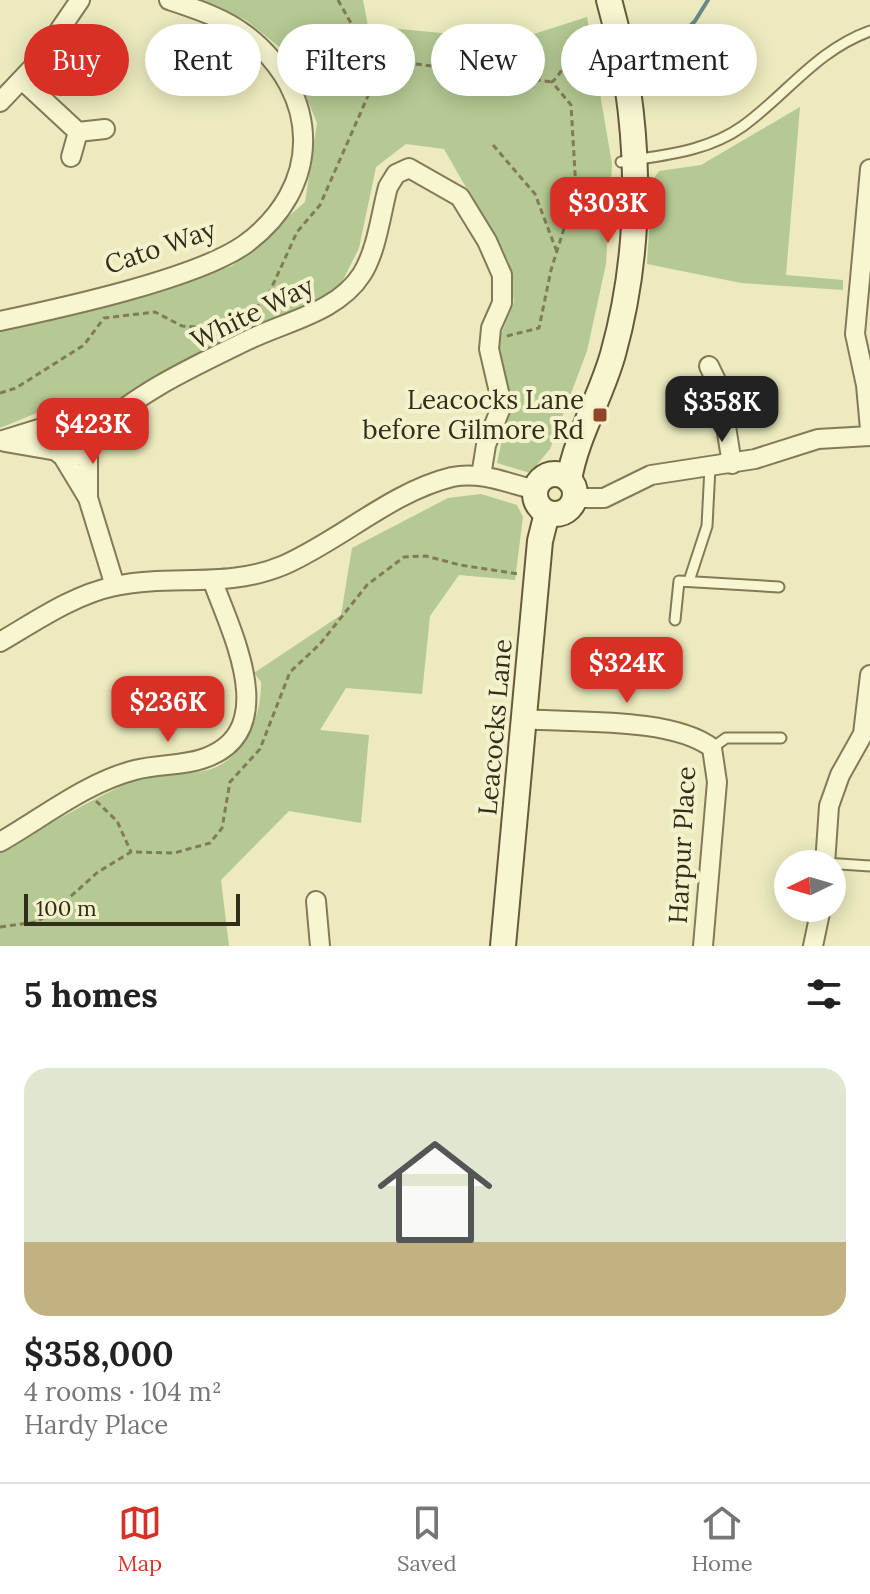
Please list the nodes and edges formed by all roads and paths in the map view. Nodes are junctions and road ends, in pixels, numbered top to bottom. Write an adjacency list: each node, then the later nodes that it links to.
1 (80, 0): 8 (street)
2 (169, 0): 19 (street, Cato Way)
3 (338, 0): 9 (path)
4 (596, 0): 15 (street)
5 (609, 0): 15 (street)
6 (870, 31): 15 (lane)
7 (561, 75): 9 (path)
8 (22, 80): 10 (street); 12 (street)
9 (552, 82): 17 (path)
10 (0, 102)
11 (105, 129): 12 (street)
12 (78, 132): 14 (street)
13 (493, 145): 17 (path)
14 (71, 157)
15 (628, 161): 30 (street)
16 (870, 169): 18 (street)
17 (557, 252): 20 (path)
18 (865, 279): 23 (street)
19 (0, 321)
20 (489, 339): 24 (street, White Way); 29 (street, White Way)
21 (709, 366): 27 (street)
22 (58, 423): 24 (street); 26 (street); 26 (street)
23 (870, 429)
24 (86, 435): 26 (street); 31 (street)
25 (870, 436): 27 (street)
26 (59, 453): 31 (street)
27 (732, 464): 28 (street)
28 (710, 467): 30 (street); 32 (lane)
29 (481, 476): 30 (street); 33 (street)
30 (558, 486): 40 (street, Leacocks Lane)
31 (88, 498): 35 (street)
32 (689, 581): 36 (lane); 37 (lane)
33 (213, 582): 35 (street); 44 (street)
34 (517, 585): 47 (path)
35 (115, 586): 38 (street)
36 (779, 587)
37 (675, 620)
38 (0, 642)
39 (870, 675): 41 (street)
40 (523, 719): 43 (street); 54 (street, Leacocks Lane)
41 (867, 734): 46 (street)
42 (781, 738): 43 (lane)
43 (712, 748): 55 (street, Harpur Place)
44 (86, 792): 45 (street); 47 (path)
45 (0, 842)
46 (826, 850)
47 (131, 852): 52 (path)
48 (846, 864): 49 (lane)
49 (870, 866)
50 (316, 901): 53 (street)
51 (818, 922): 56 (street)
52 (0, 927)
53 (320, 946)
54 (503, 946)
55 (703, 946)
56 (813, 946)

